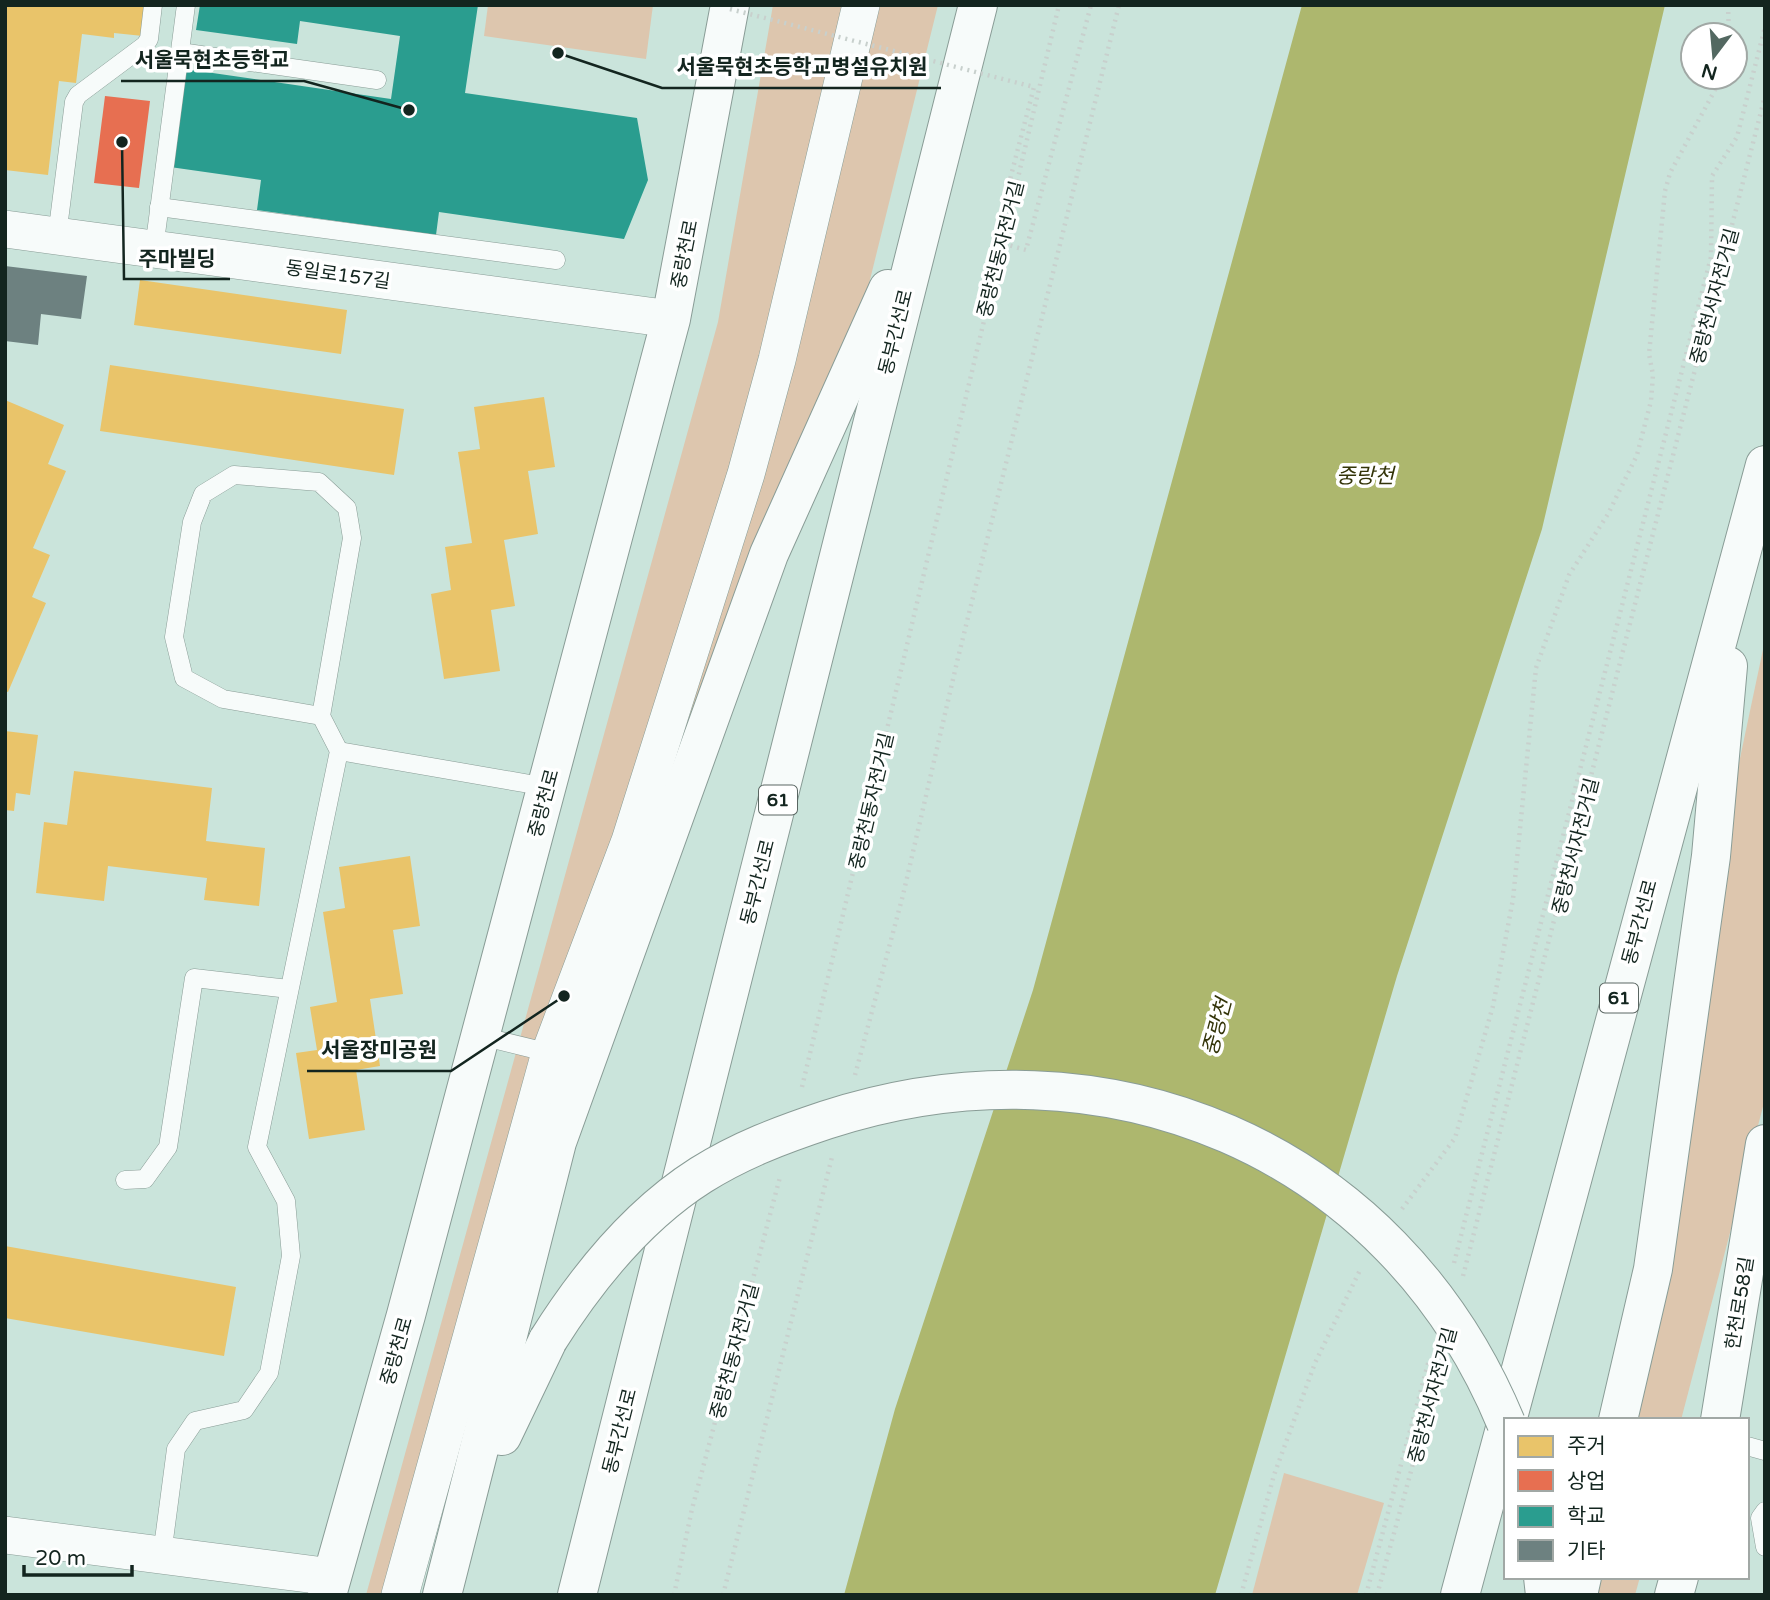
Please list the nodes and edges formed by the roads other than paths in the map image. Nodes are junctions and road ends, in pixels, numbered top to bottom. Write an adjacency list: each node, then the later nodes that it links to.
1 (153, 5): 11 (lane)
2 (186, 5): 6 (lane)
3 (861, 5): 22 (street)
4 (978, 5): 8 (main road, 동부간선로 / 61)
5 (730, 7): 14 (main road, 중랑천로)
6 (180, 52): 7 (lane); 9 (lane)
7 (377, 80)
8 (929, 198): 32 (main road); 38 (main road, 동부간선로 / 61)
9 (159, 207): 12 (lane); 13 (lane)
10 (5, 229): 11 (street, 동일로157길)
11 (57, 236): 12 (street, 동일로157길)
12 (154, 249): 14 (street, 동일로157길)
13 (556, 260)
14 (671, 319): 19 (main road, 중랑천로)
15 (1765, 465): 16 (main road, 동부간선로 / 61)
16 (1736, 577): 25 (main road, 동부간선로 / 61); 26 (main road)
17 (321, 716): 17 (lane); 18 (lane)
18 (339, 751): 19 (lane); 20 (lane)
19 (547, 788): 21 (main road, 중랑천로)
20 (289, 989): 24 (lane); 34 (lane)
21 (481, 1035): 22 (lane); 35 (main road, 중랑천로)
22 (550, 1053): 36 (street)
23 (1765, 1144): 27 (main road, 한천로58길)
24 (125, 1180)
25 (1507, 1418)
26 (1618, 1418)
27 (1720, 1418)
28 (1504, 1419): 32 (main road, bridge)
29 (1504, 1429): 39 (main road, 동부간선로 / 61)
30 (1765, 1511): 33 (lane)
31 (5, 1535): 34 (street)
32 (456, 1542): 37 (main road)
33 (1765, 1547)
34 (162, 1555): 35 (street)
35 (329, 1586)
36 (400, 1595)
37 (442, 1595)
38 (577, 1595)
39 (1460, 1595)

